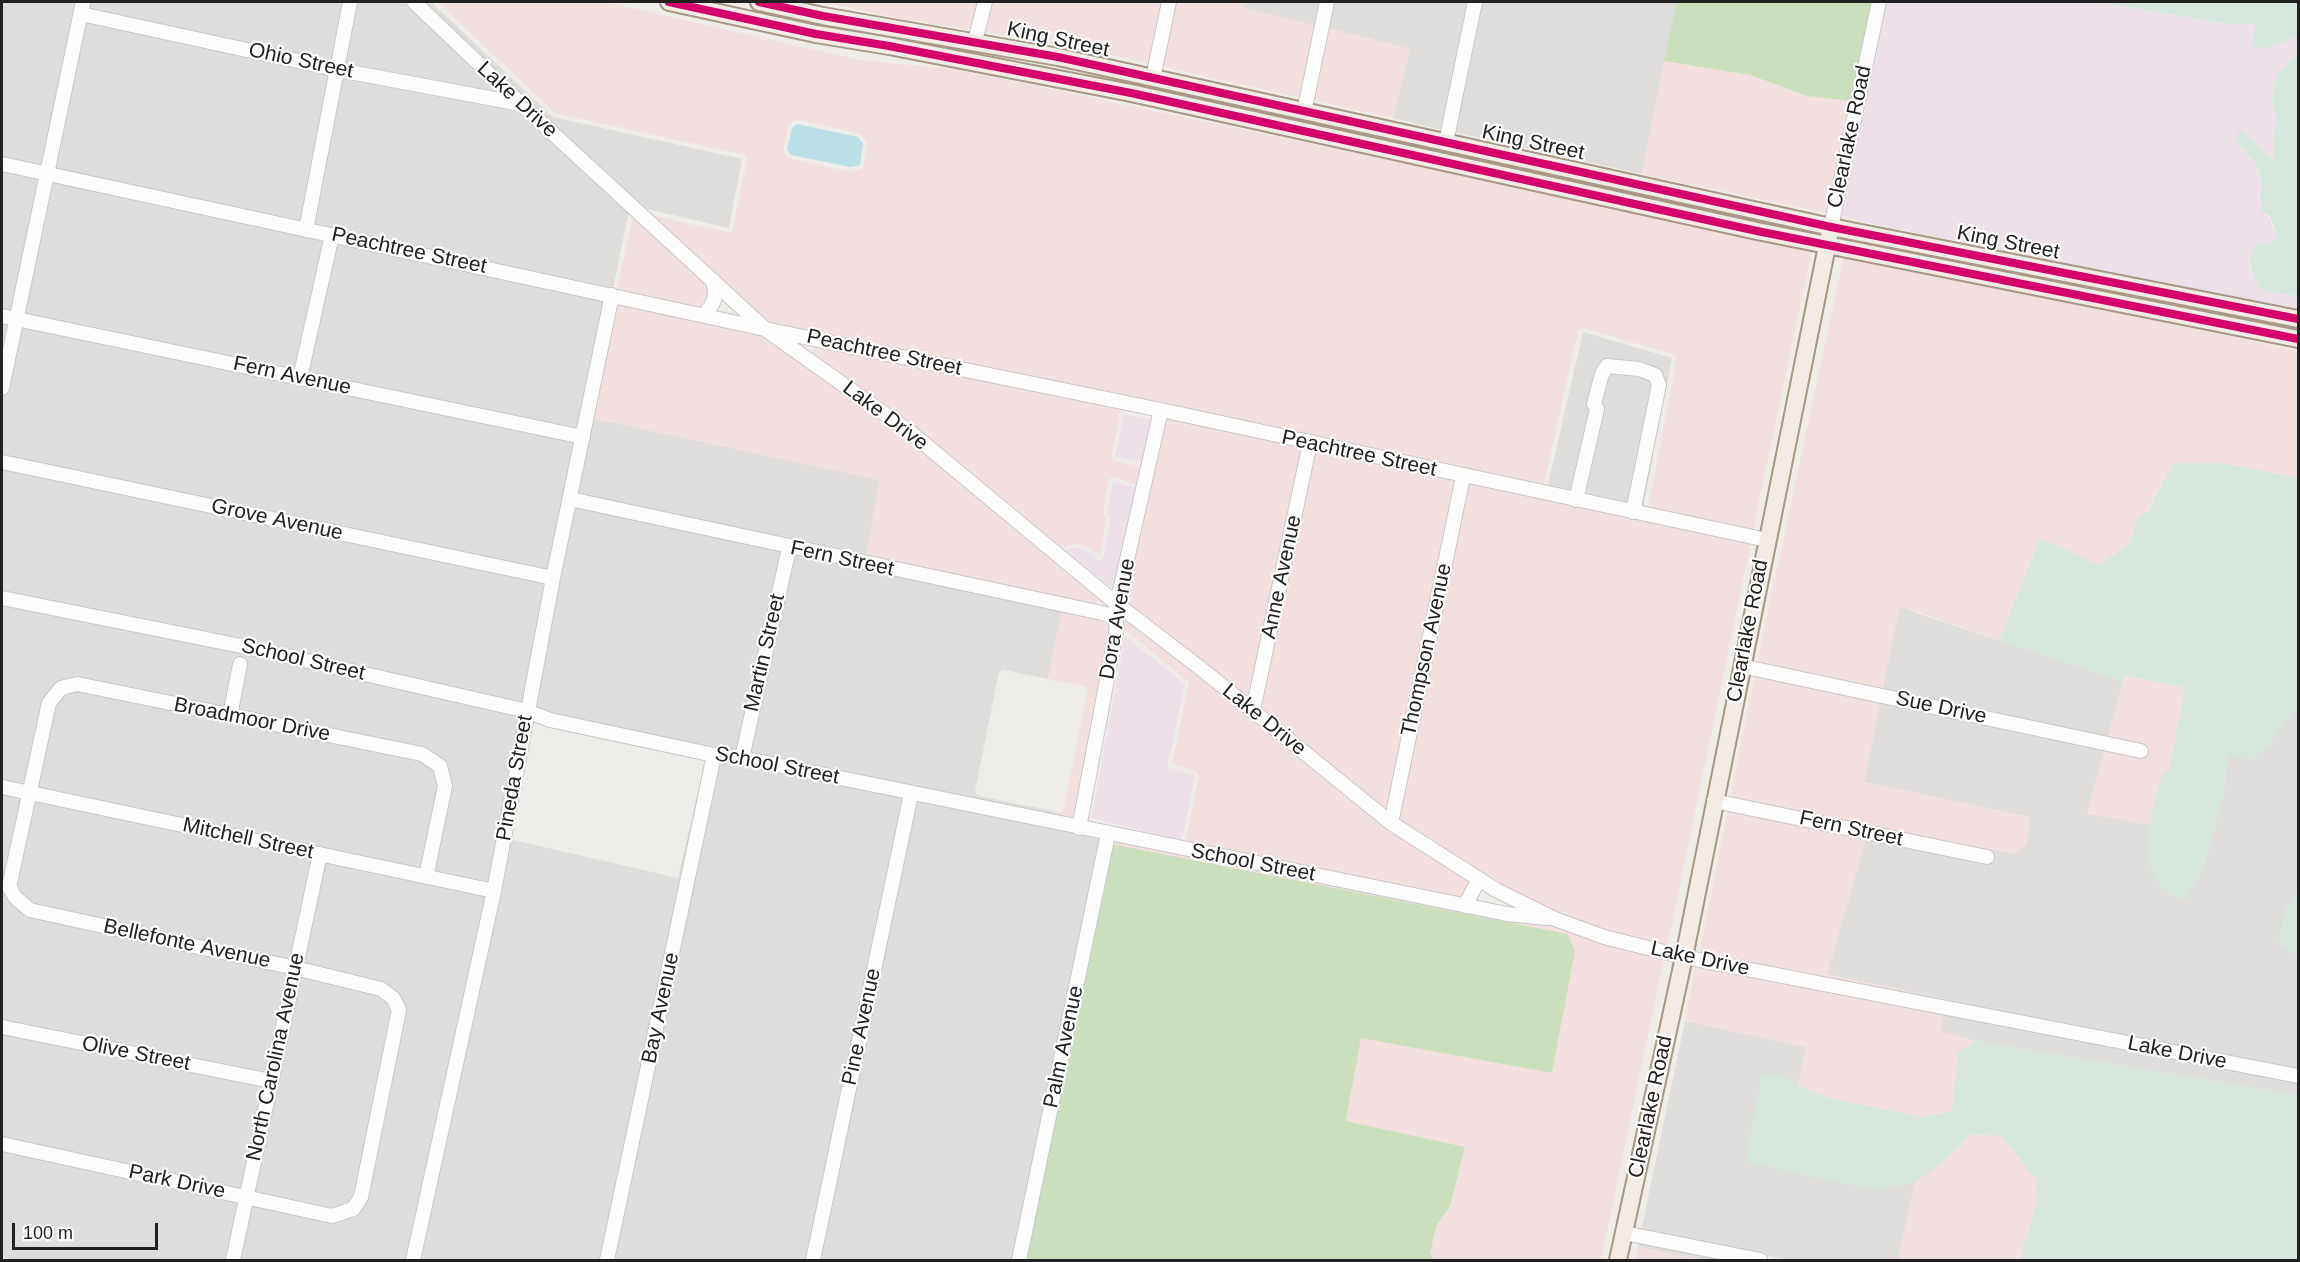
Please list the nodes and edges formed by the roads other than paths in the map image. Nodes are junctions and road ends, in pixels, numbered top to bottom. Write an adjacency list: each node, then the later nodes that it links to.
1 (350, 2): 15 (street)
2 (414, 2): 18 (street, Lake Drive)
3 (669, 2): 12 (main road, King Street)
4 (759, 2): 11 (main road, King Street)
5 (985, 2): 13 (street)
6 (1169, 2): 16 (street)
7 (1327, 2): 19 (street)
8 (1475, 2): 21 (street)
9 (1879, 2): 25 (street, Clearlake Road)
10 (82, 8): 15 (street, Ohio Street); 24 (street)
11 (862, 22): 12 (main road); 13 (main road, King Street)
12 (770, 23): 14 (main road, King Street)
13 (975, 41): 14 (main road); 16 (main road, King Street)
14 (889, 46): 17 (main road, King Street)
15 (339, 70): 18 (street, Ohio Street); 26 (street)
16 (1153, 78): 19 (main road, King Street)
17 (1133, 93): 19 (main road); 20 (main road, King Street)
18 (521, 104): 30 (street, Lake Drive)
19 (1304, 112): 21 (main road, King Street)
20 (1301, 130): 22 (main road); 28 (main road, King Street)
21 (1446, 142): 22 (main road, King Street)
22 (1476, 149): 25 (main road, King Street)
23 (2, 164): 24 (street, Peachtree Street)
24 (46, 174): 26 (street, Peachtree Street); 35 (street)
25 (1831, 227): 28 (main road, Clearlake Road); 29 (main road, King Street)
26 (306, 230): 27 (street, Peachtree Street)
27 (332, 235): 31 (street, Peachtree Street); 43 (street)
28 (1827, 245): 32 (main road, King Street); 53 (main road, Clearlake Road)
29 (2097, 279): 32 (main road); 36 (main road, King Street)
30 (713, 280): 33 (street); 39 (street, Lake Drive)
31 (612, 295): 33 (street, Peachtree Street); 46 (street, Pineda Street)
32 (2093, 298): 37 (main road, King Street)
33 (704, 315): 39 (street, Peachtree Street)
34 (2, 316): 35 (street, Fern Avenue)
35 (16, 319): 43 (street, Fern Avenue); 44 (street)
36 (2298, 319)
37 (2207, 320): 38 (main road); 40 (main road, King Street)
38 (2298, 328)
39 (765, 329): 41 (street, Peachtree Street); 42 (street, Lake Drive)
40 (2298, 339)
41 (820, 340): 42 (street); 45 (street, Peachtree Street)
42 (809, 360): 56 (street, Lake Drive)
43 (300, 378): 46 (street, Fern Avenue)
44 (2, 388)
45 (1161, 410): 47 (street, Peachtree Street); 58 (street, Dora Avenue)
46 (583, 437): 50 (street, Pineda Street)
47 (1310, 443): 49 (street, Peachtree Street); 62 (street, Anne Avenue)
48 (2, 462): 55 (street, Grove Avenue)
49 (1463, 477): 51 (street, Peachtree Street); 72 (street, Thompson Avenue)
50 (570, 500): 54 (street, Fern Street); 55 (street, Pineda Street)
51 (1576, 500): 52 (street, Peachtree Street); 52 (street)
52 (1633, 512): 53 (street, Peachtree Street)
53 (1767, 540): 61 (main road, Clearlake Road)
54 (789, 548): 59 (street, Fern Street); 67 (street, Martin Street)
55 (553, 578): 63 (street, Pineda Street)
56 (1102, 591): 58 (street, Lake Drive); 59 (street)
57 (2, 598): 63 (street, School Street)
58 (1116, 611): 59 (street, Fern Street); 62 (street, Lake Drive); 73 (street, Dora Avenue)
59 (1098, 612)
60 (240, 664): 64 (street)
61 (1741, 666): 65 (street, Sue Drive); 71 (main road, Clearlake Road)
62 (1253, 710): 72 (street, Lake Drive)
63 (527, 711): 66 (street, School Street); 79 (street, Pineda Street)
64 (230, 716): 69 (street, Broadmoor Drive); 77 (street, Broadmoor Drive)
65 (2141, 751)
66 (714, 755): 67 (street, School Street); 93 (street, Bay Avenue)
67 (742, 758): 70 (street, School Street)
68 (2, 787): 69 (street, Mitchell Street)
69 (28, 793): 75 (street, Mitchell Street); 83 (street, Bellefonte Avenue)
70 (911, 794): 73 (street, School Street); 94 (street, Pine Avenue)
71 (1714, 801): 76 (street, Fern Street); 82 (main road, Clearlake Road)
72 (1391, 823): 78 (street, Lake Drive)
73 (1079, 828): 74 (street, School Street)
74 (1108, 834): 80 (street, School Street); 95 (street, Palm Avenue)
75 (320, 854): 77 (street, Mitchell Street); 83 (street, North Carolina Avenue)
76 (1988, 857)
77 (426, 877): 79 (street, Mitchell Street)
78 (1479, 879): 80 (street); 81 (street, Lake Drive)
79 (494, 891): 92 (street, Pineda Street)
80 (1465, 906): 81 (street, School Street)
81 (1555, 919): 82 (street, Lake Drive)
82 (1684, 957): 85 (street, Lake Drive); 90 (main road, Clearlake Road)
83 (295, 968): 86 (street, North Carolina Avenue); 89 (street, Bellefonte Avenue)
84 (2, 1027): 86 (street, Olive Street)
85 (2298, 1076)
86 (271, 1081): 88 (street, North Carolina Avenue)
87 (2, 1144): 88 (street, Park Drive)
88 (248, 1197): 89 (street, Park Drive); 91 (street, North Carolina Avenue)
89 (352, 1209)
90 (1624, 1233): 96 (main road, Clearlake Road); 97 (street)
91 (233, 1260)
92 (413, 1260)
93 (607, 1260)
94 (813, 1260)
95 (1019, 1260)
96 (1618, 1260)
97 (1760, 1260)

